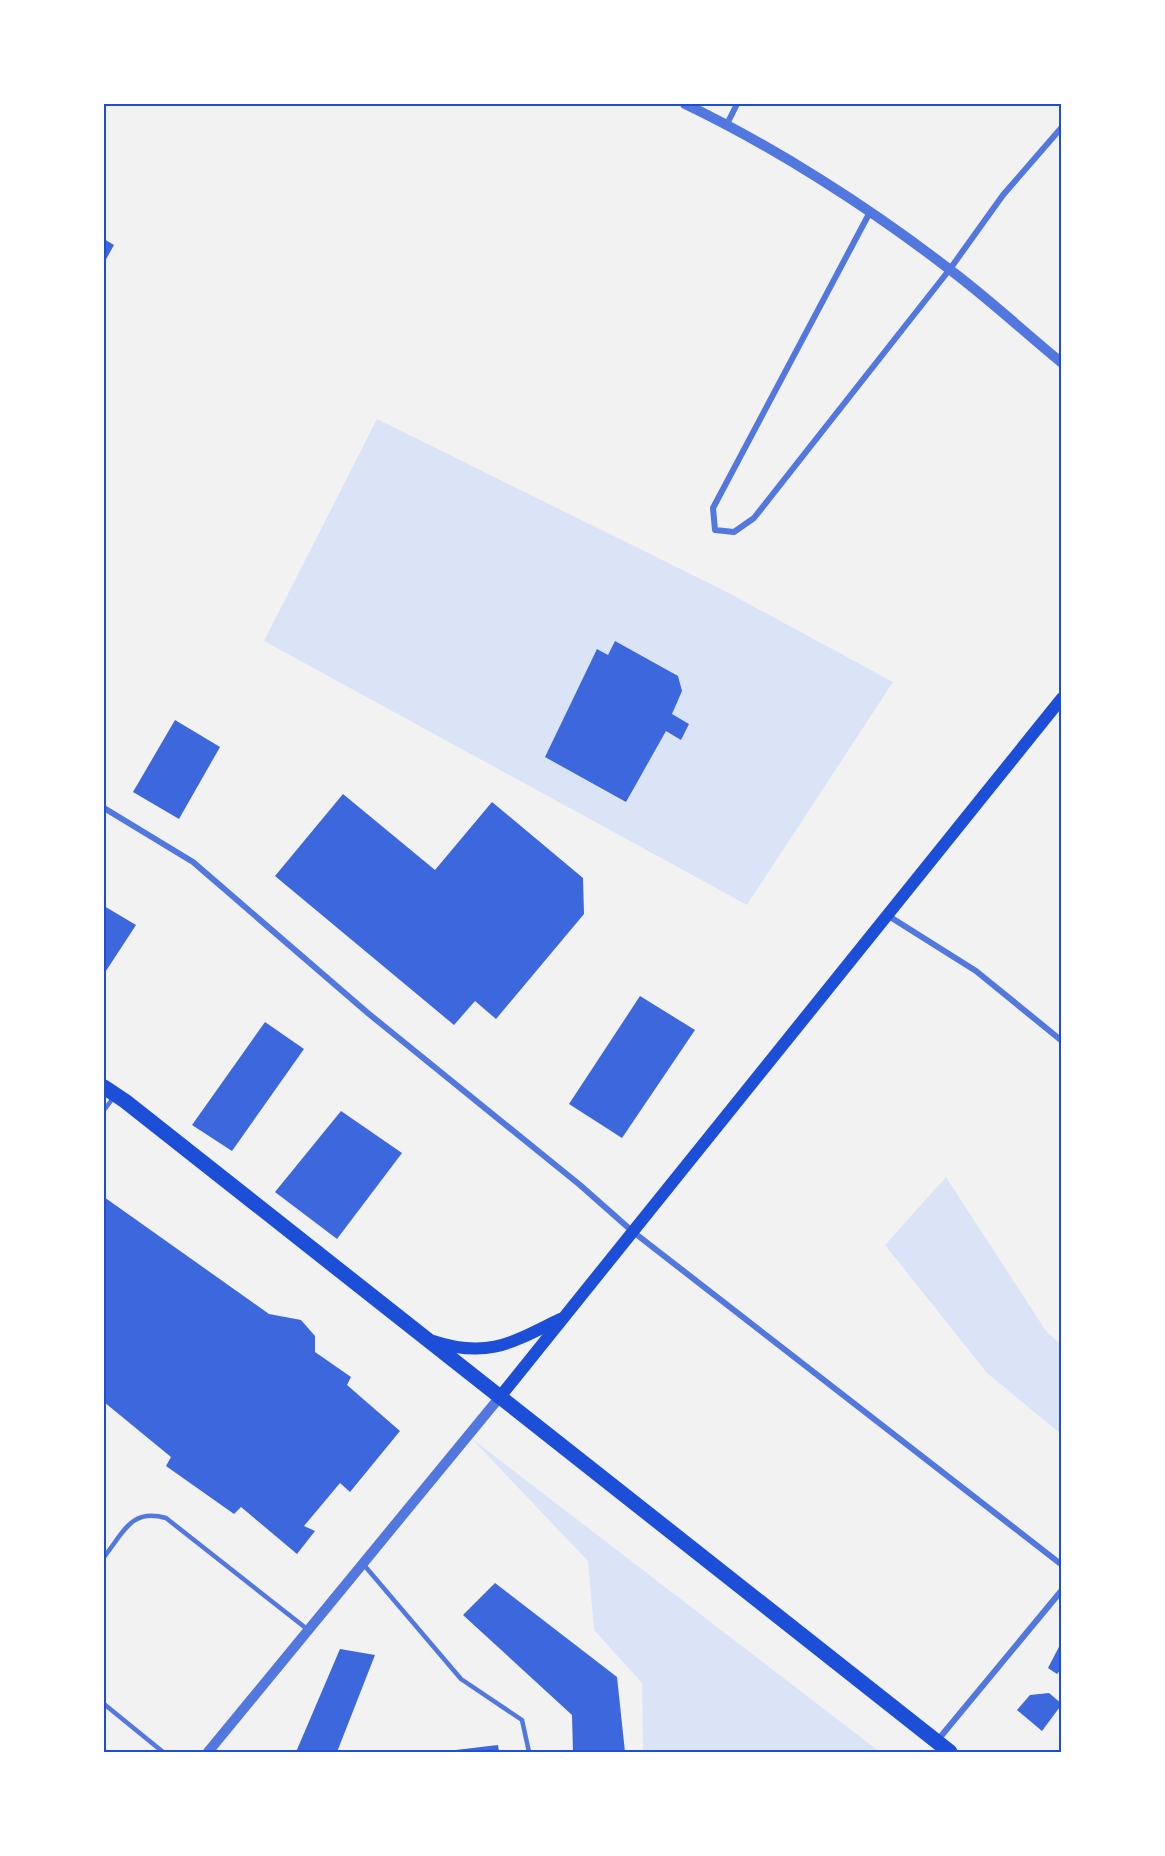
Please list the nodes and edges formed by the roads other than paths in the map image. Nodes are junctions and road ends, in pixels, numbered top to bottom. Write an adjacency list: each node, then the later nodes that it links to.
1 (685, 104): 3 (street)
2 (737, 104): 3 (street)
3 (727, 124): 5 (street)
4 (1062, 127): 6 (street)
5 (870, 212): 6 (street); 6 (street)
6 (950, 269): 7 (street)
7 (1062, 363)
8 (1062, 698): 10 (main road)
9 (104, 808): 14 (street)
10 (886, 914): 11 (street); 14 (main road)
11 (1062, 1041)
12 (110, 1091): 13 (lane); 16 (highway)
13 (104, 1110)
14 (632, 1231): 15 (main road); 20 (street)
15 (564, 1317): 16 (main road); 17 (main road)
16 (424, 1338): 17 (highway)
17 (499, 1398): 19 (street); 24 (highway)
18 (104, 1557): 22 (lane)
19 (362, 1563): 22 (street); 27 (lane)
20 (1062, 1565)
21 (1062, 1590): 24 (street)
22 (307, 1629): 26 (street)
23 (104, 1704): 25 (lane)
24 (936, 1742): 28 (highway)
25 (163, 1752)
26 (208, 1752)
27 (529, 1752)
28 (950, 1752)

